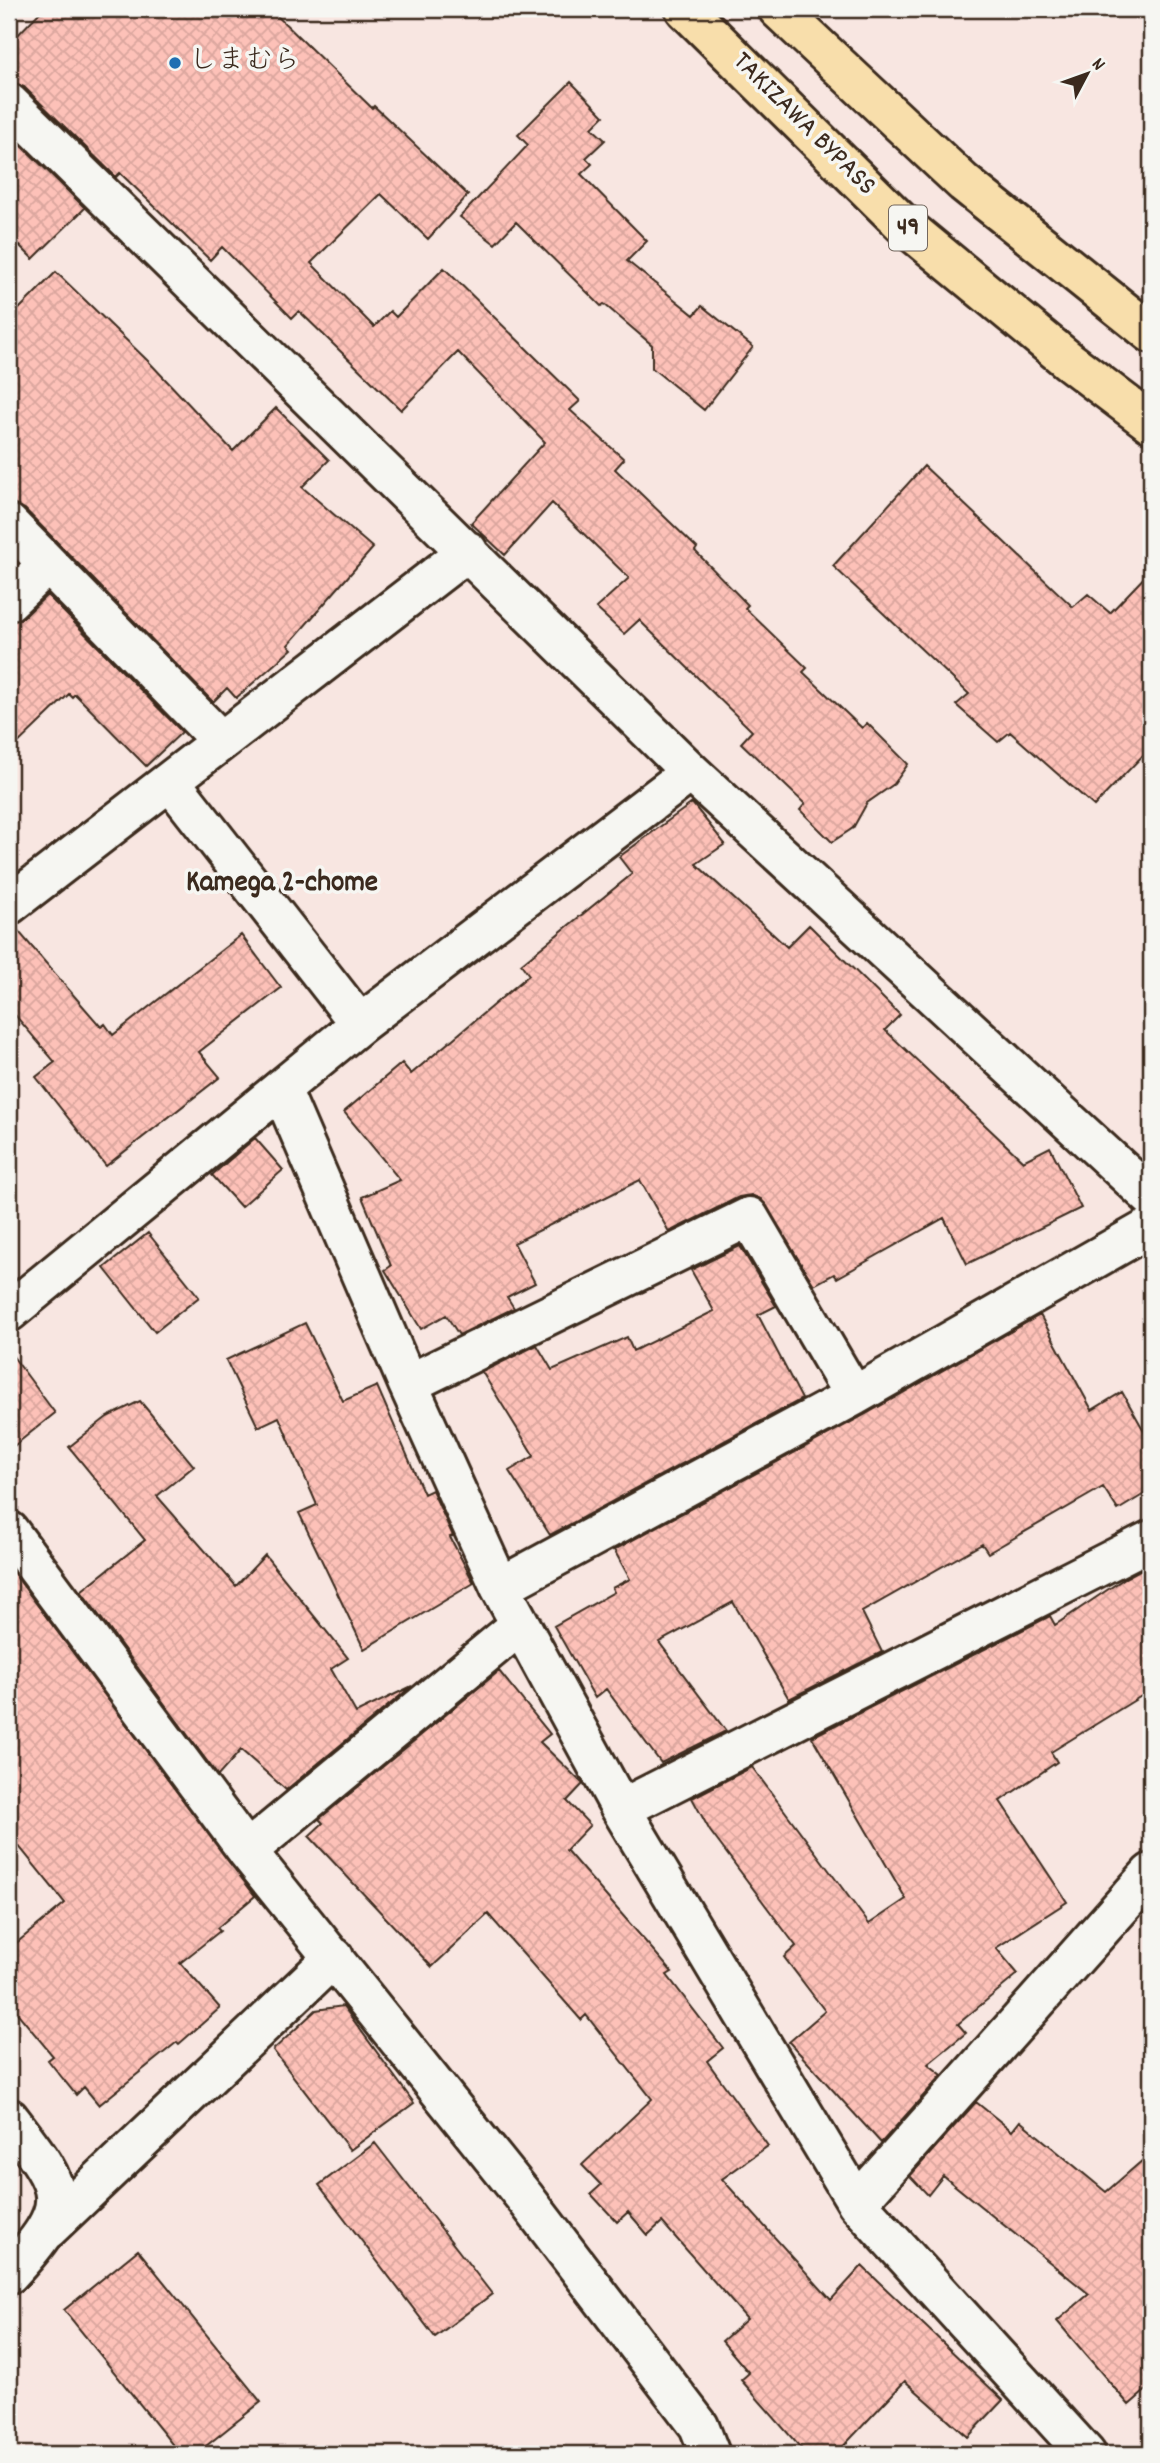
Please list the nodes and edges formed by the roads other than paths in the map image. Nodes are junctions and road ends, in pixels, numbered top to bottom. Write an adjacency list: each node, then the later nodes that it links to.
1 (685, 9): 5 (highway, TAKIZAWA BYPASS / 49)
2 (778, 9): 4 (highway, 49)
3 (9, 103): 7 (street)
4 (1151, 333)
5 (1151, 423)
6 (9, 524): 8 (street)
7 (468, 551): 10 (street); 11 (street)
8 (48, 564): 9 (street); 10 (street)
9 (9, 601)
10 (221, 741): 12 (street)
11 (691, 772): 14 (street); 16 (street)
12 (170, 781): 13 (street); 14 (street)
13 (9, 905)
14 (360, 1024): 15 (street)
15 (281, 1089): 18 (street); 19 (street)
16 (1151, 1197)
17 (1151, 1227): 20 (street)
18 (9, 1312)
19 (408, 1384): 20 (street); 23 (street)
20 (854, 1396): 23 (street)
21 (9, 1531): 26 (street)
22 (1151, 1540): 25 (street)
23 (500, 1587): 24 (street)
24 (520, 1625): 25 (street); 26 (street)
25 (621, 1809): 30 (street)
26 (247, 1851): 28 (street)
27 (1151, 1873): 30 (street)
28 (334, 1957): 31 (street); 33 (street)
29 (9, 2118): 31 (street)
30 (857, 2203): 34 (street)
31 (48, 2230): 32 (street)
32 (9, 2274)
33 (710, 2454)
34 (1086, 2454)

